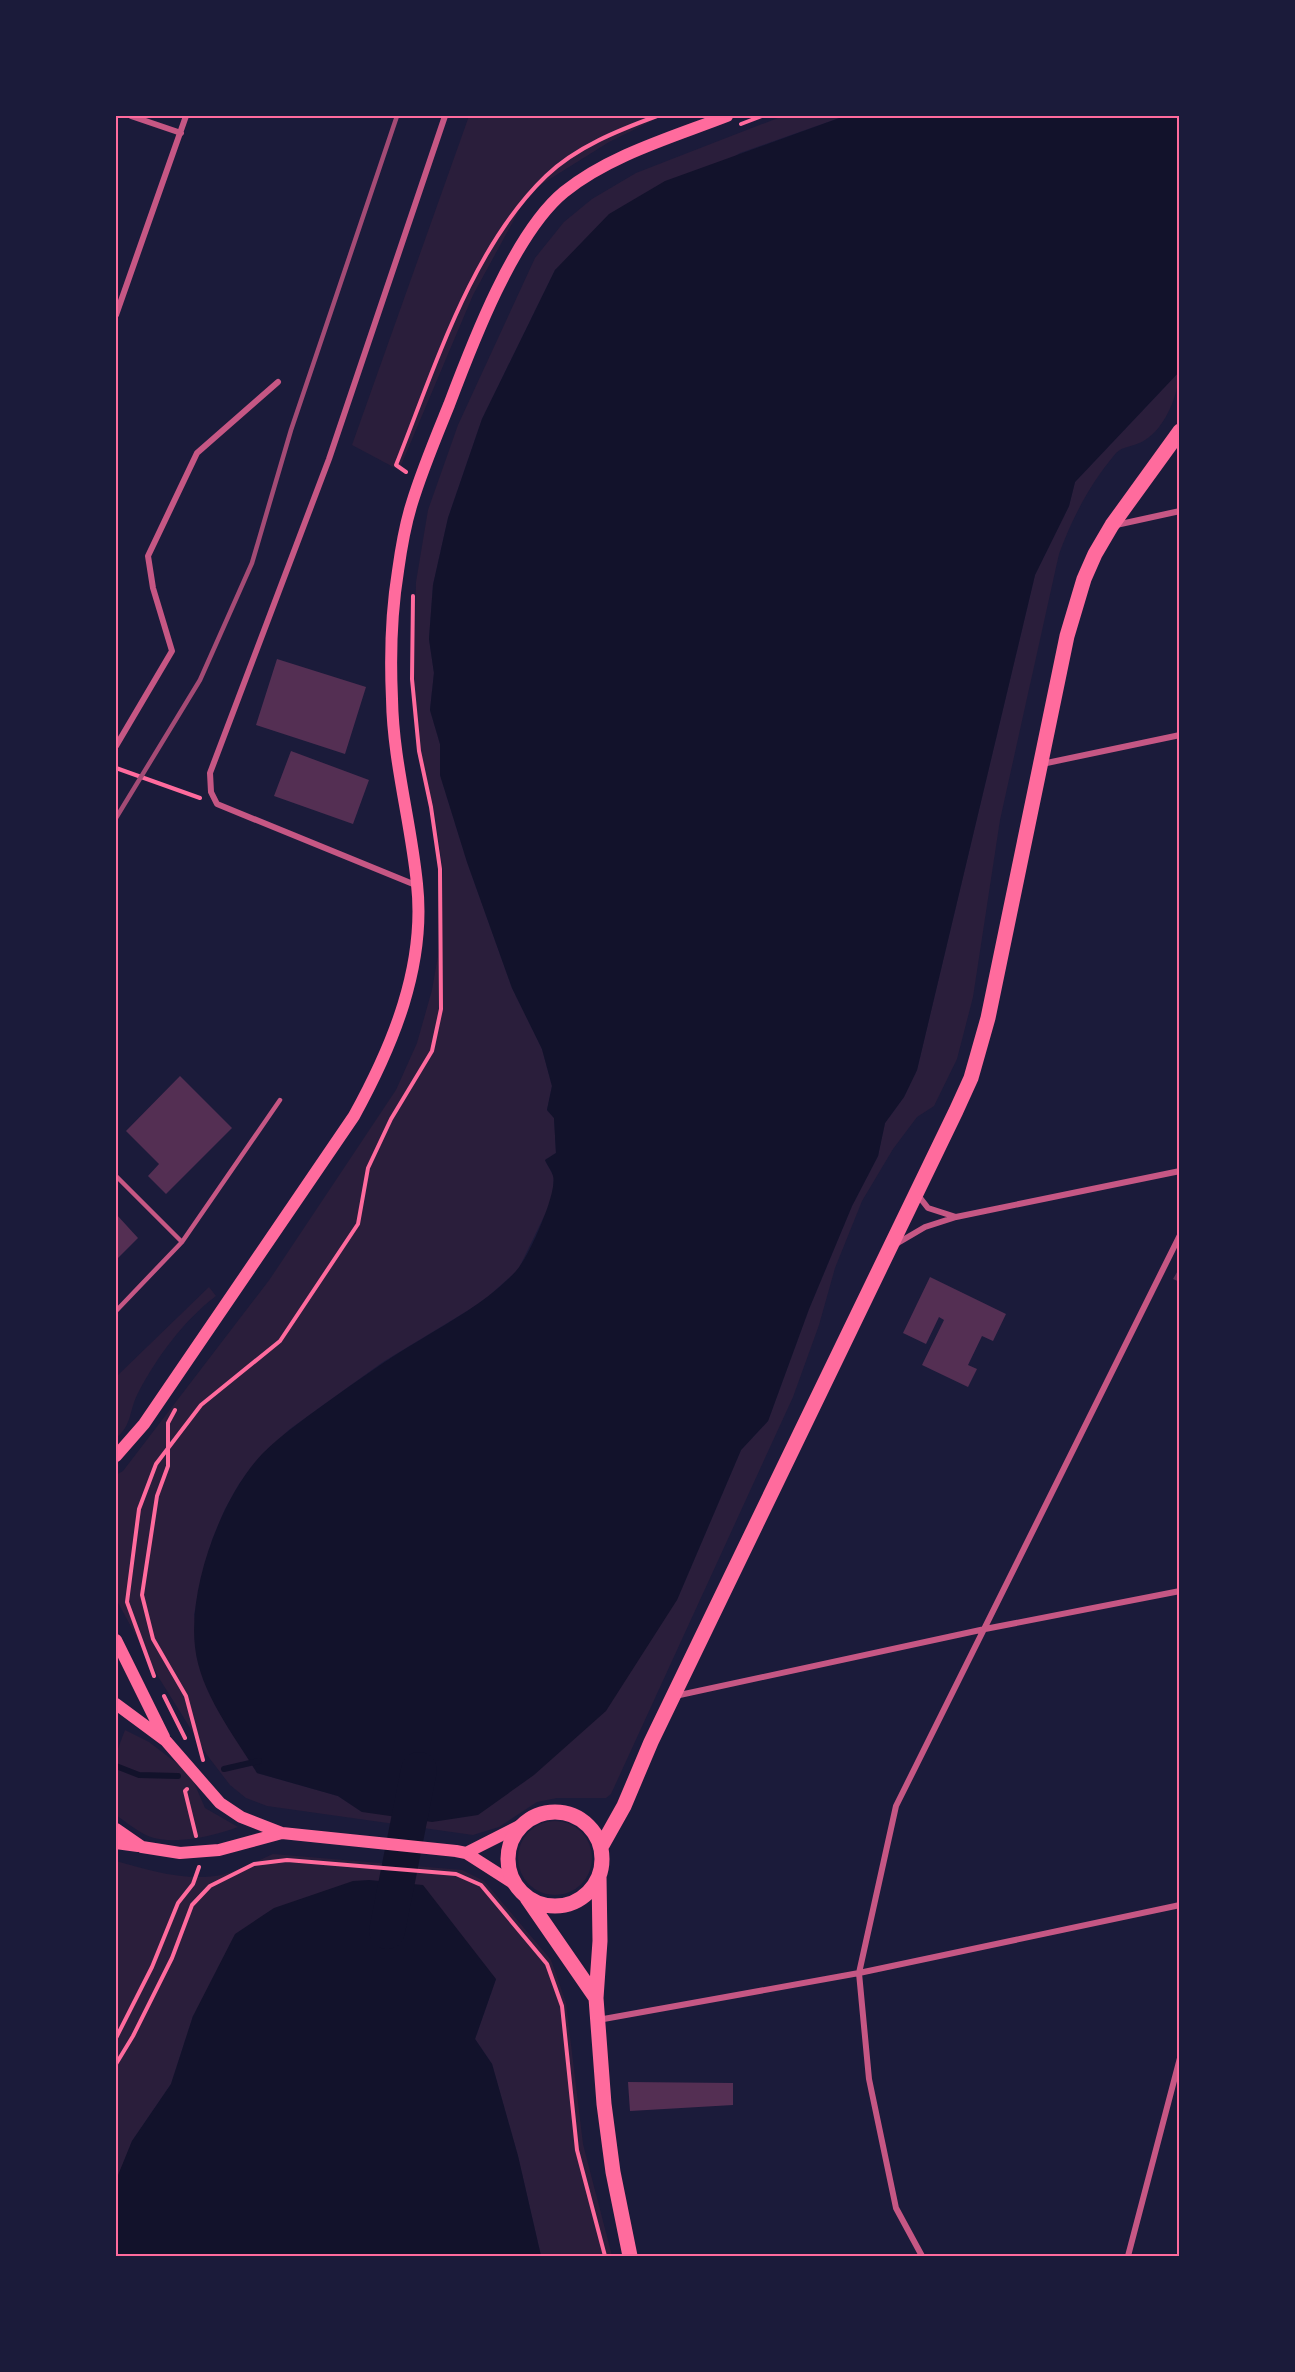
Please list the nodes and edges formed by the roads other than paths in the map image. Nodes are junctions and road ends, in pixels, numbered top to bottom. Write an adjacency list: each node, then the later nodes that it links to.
1 (131, 116): 5 (street)
2 (186, 116): 5 (street)
3 (445, 116): 14 (street)
4 (727, 116): 14 (main road)
5 (181, 133): 6 (street)
6 (116, 315)
7 (278, 382): 12 (street)
8 (1179, 431): 10 (main road)
9 (1179, 511): 10 (street)
10 (1112, 525): 13 (main road)
11 (1179, 735): 13 (street)
12 (116, 746)
13 (1040, 765): 18 (main road)
14 (418, 886): 24 (main road)
15 (280, 1100): 21 (lane)
16 (1179, 1171): 19 (street)
17 (116, 1176): 21 (lane)
18 (917, 1194): 19 (street); 22 (main road)
19 (956, 1217): 22 (street)
20 (1179, 1235): 26 (street)
21 (183, 1242): 23 (lane)
22 (893, 1245): 28 (main road)
23 (116, 1311)
24 (116, 1456)
25 (1179, 1591): 26 (street)
26 (985, 1629): 28 (street); 41 (street)
27 (116, 1640): 30 (main road)
28 (675, 1696): 36 (main road)
29 (116, 1704): 30 (main road)
30 (166, 1741): 33 (main road)
31 (529, 1821): 36 (main road); 37 (main road); 39 (main road)
32 (116, 1829): 35 (main road)
33 (282, 1833): 35 (main road); 37 (main road)
34 (116, 1843): 35 (main road)
35 (141, 1847)
36 (601, 1847): 38 (main road)
37 (461, 1852): 39 (main road)
38 (599, 1876): 39 (main road); 42 (main road)
39 (521, 1890): 42 (main road)
40 (1179, 1905): 41 (street)
41 (859, 1973): 43 (street); 47 (street)
42 (596, 1998): 43 (main road)
43 (598, 2020): 46 (main road)
44 (1179, 2058): 45 (street)
45 (1129, 2255): 48 (street)
46 (630, 2256)
47 (922, 2256)
48 (1137, 2256)

